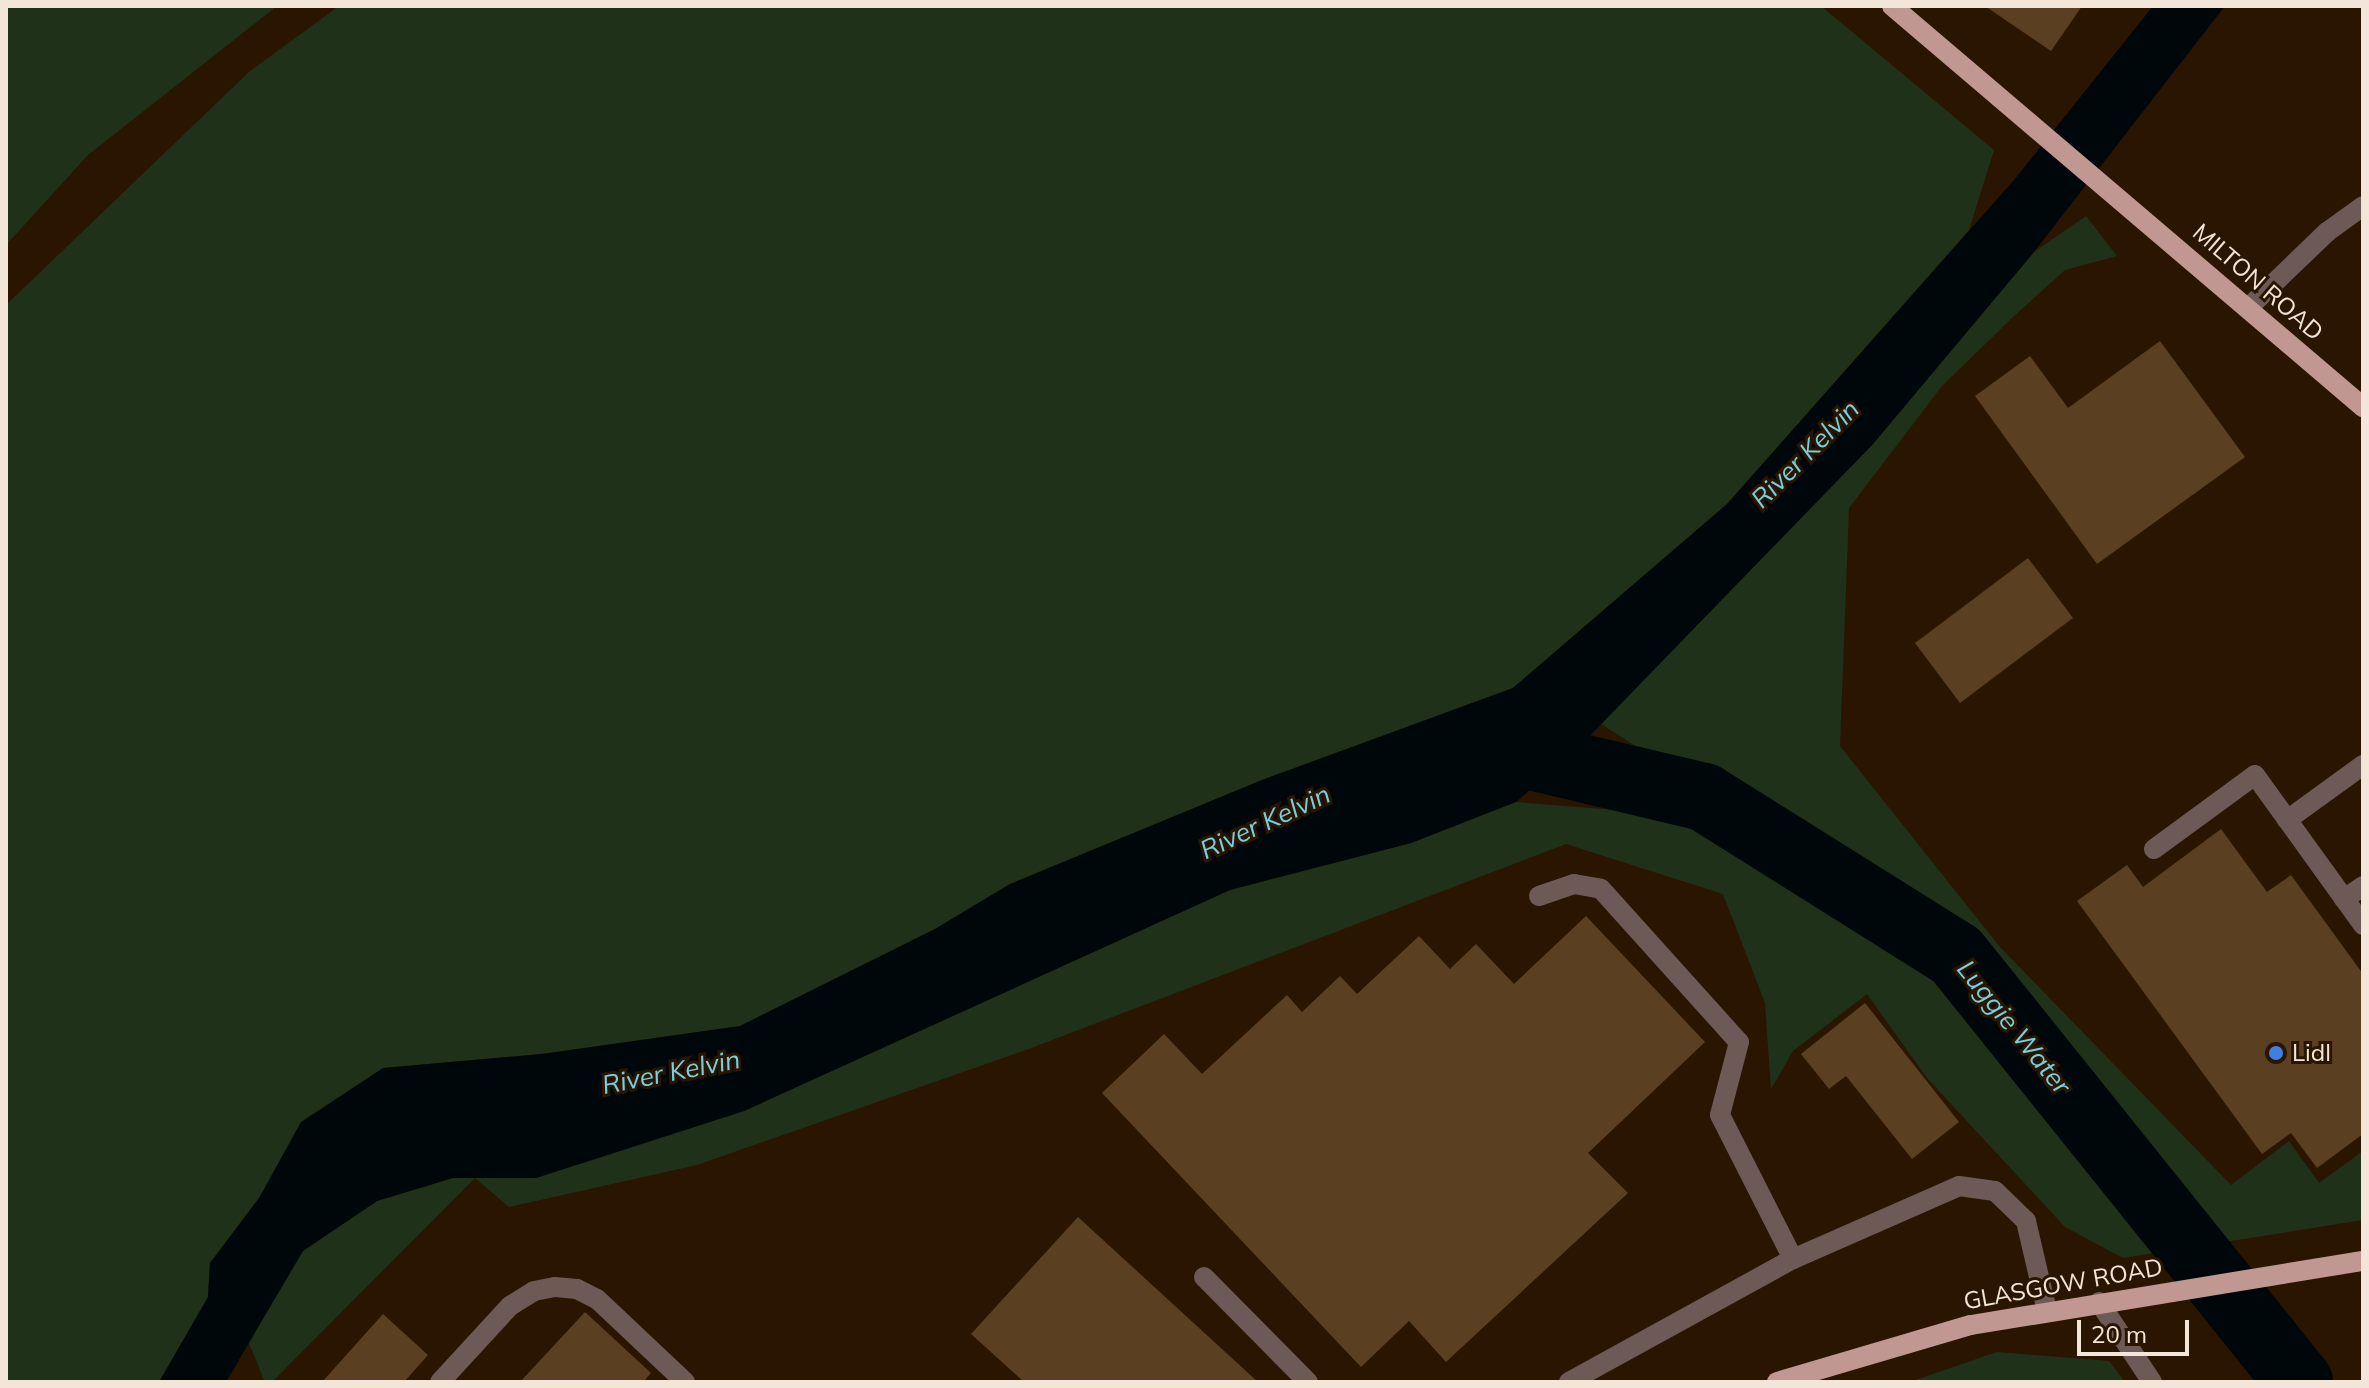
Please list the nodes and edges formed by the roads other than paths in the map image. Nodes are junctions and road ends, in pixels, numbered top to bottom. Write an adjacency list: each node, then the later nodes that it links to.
1 (1892, 6): 3 (main road, MILTON ROAD)
2 (2363, 206): 3 (lane)
3 (2248, 308): 4 (main road, MILTON ROAD)
4 (2363, 407)
5 (2363, 765): 6 (lane)
6 (2287, 820): 7 (lane); 10 (lane)
7 (2154, 849)
8 (2363, 886): 10 (lane)
9 (1539, 896): 12 (lane)
10 (2344, 899): 11 (lane)
11 (2363, 925)
12 (1793, 1259): 16 (lane); 20 (lane)
13 (2363, 1261): 15 (main road, GLASGOW ROAD)
14 (1204, 1277): 19 (lane)
15 (2099, 1302): 16 (main road, GLASGOW ROAD); 22 (lane)
16 (2047, 1311): 21 (main road, GLASGOW ROAD)
17 (440, 1382): 18 (lane)
18 (685, 1382)
19 (1308, 1382)
20 (1569, 1382)
21 (1777, 1382)
22 (2152, 1382)

